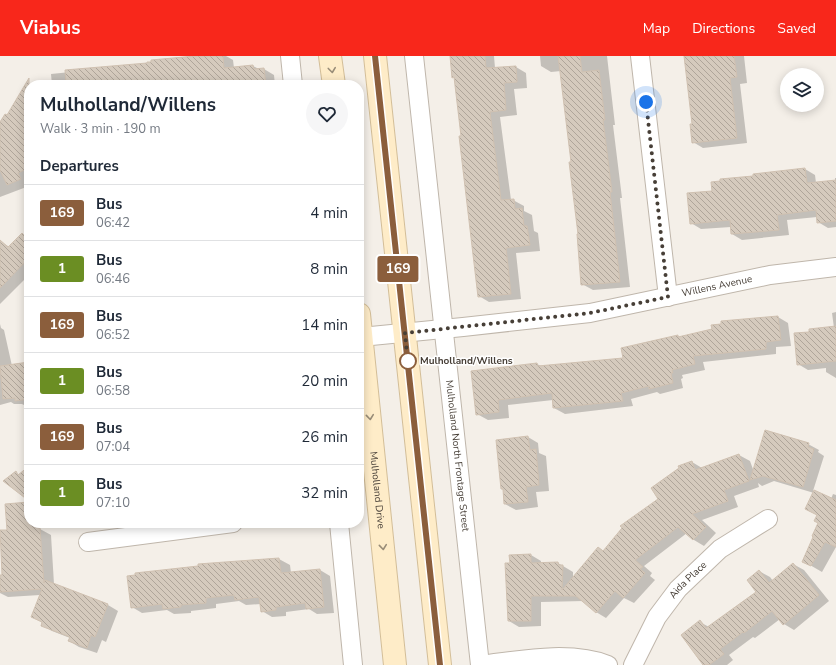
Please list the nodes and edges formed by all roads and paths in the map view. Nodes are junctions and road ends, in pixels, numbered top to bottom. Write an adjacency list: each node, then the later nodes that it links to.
1 (290, 56): 6 (street)
2 (330, 56): 7 (main road, one-way to 7)
3 (375, 56): 11 (main road)
4 (414, 56): 10 (street, Mulholland North Frontage Street)
5 (640, 56): 9 (street)
6 (292, 80)
7 (333, 80)
8 (836, 267): 9 (street, Willens Avenue)
9 (668, 297): 10 (street, Willens Avenue)
10 (444, 329): 11 (street, Willens Avenue); 21 (street, Mulholland North Frontage Street)
11 (405, 333): 12 (street, Willens Avenue); 20 (main road)
12 (364, 337)
13 (364, 366): 19 (main road, Mulholland Drive, one-way to 19)
14 (768, 519): 23 (street, Aida Place)
15 (196, 528): 17 (street)
16 (339, 528): 18 (street)
17 (88, 542)
18 (353, 665)
19 (395, 665)
20 (440, 665)
21 (480, 665): 22 (street)
22 (608, 665)
23 (633, 665)

